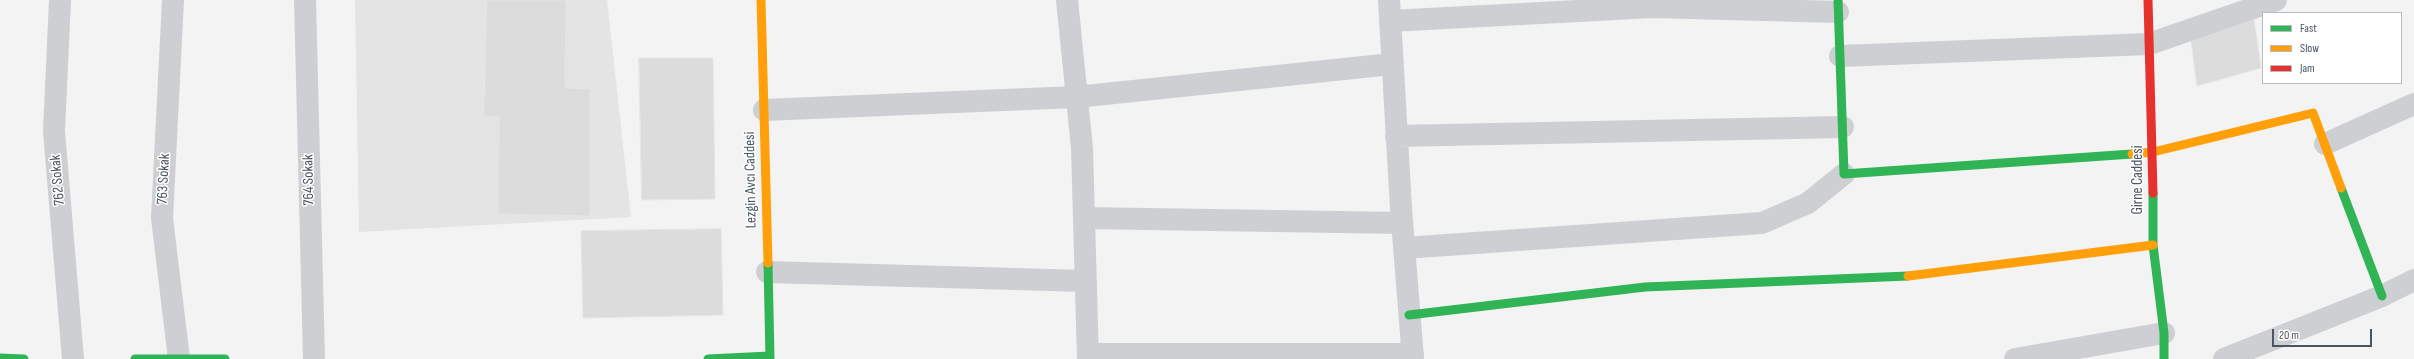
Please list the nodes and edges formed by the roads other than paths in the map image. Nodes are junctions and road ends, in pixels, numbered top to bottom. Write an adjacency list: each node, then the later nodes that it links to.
1 (60, 0): 37 (street, 762 Sokak)
2 (173, 0): 35 (street, 763 Sokak)
3 (305, 0): 40 (street, 764 Sokak)
4 (761, 0): 15 (street, Lezgin Avcı Caddesi)
5 (1067, 0): 13 (street)
6 (2148, 0): 10 (street, Girne Caddesi)
7 (2276, 0): 10 (street)
8 (1838, 6): 9 (street); 11 (street)
9 (1389, 10): 12 (street)
10 (2149, 44): 11 (street); 19 (street, Girne Caddesi)
11 (1840, 56): 16 (street)
12 (1392, 64): 13 (street); 17 (street)
13 (1076, 97): 15 (street); 21 (street)
14 (2414, 104): 18 (street)
15 (764, 110): 25 (street, Lezgin Avcı Caddesi)
16 (1843, 126): 17 (street); 20 (street)
17 (1396, 136): 22 (street)
18 (2325, 144): 19 (street); 28 (street)
19 (2152, 152): 20 (street); 23 (street, Girne Caddesi)
20 (1844, 174): 24 (street)
21 (1084, 218): 22 (street); 27 (street)
22 (1402, 223): 24 (street)
23 (2153, 245): 29 (street); 30 (street, Girne Caddesi)
24 (1404, 248): 29 (street)
25 (767, 272): 27 (street); 33 (street, Lezgin Avcı Caddesi)
26 (2414, 280): 28 (street)
27 (1086, 281): 31 (street)
28 (2382, 296): 44 (street)
29 (1410, 315): 32 (street)
30 (2164, 332): 42 (street); 43 (street, Girne Caddesi)
31 (1088, 356): 32 (street)
32 (1413, 356)
33 (770, 357): 41 (street)
34 (0, 358): 36 (street)
35 (179, 358): 38 (street); 39 (street)
36 (24, 359)
37 (73, 359)
38 (135, 359)
39 (225, 359)
40 (314, 359)
41 (708, 359)
42 (2015, 359)
43 (2164, 359)
44 (2224, 359)

